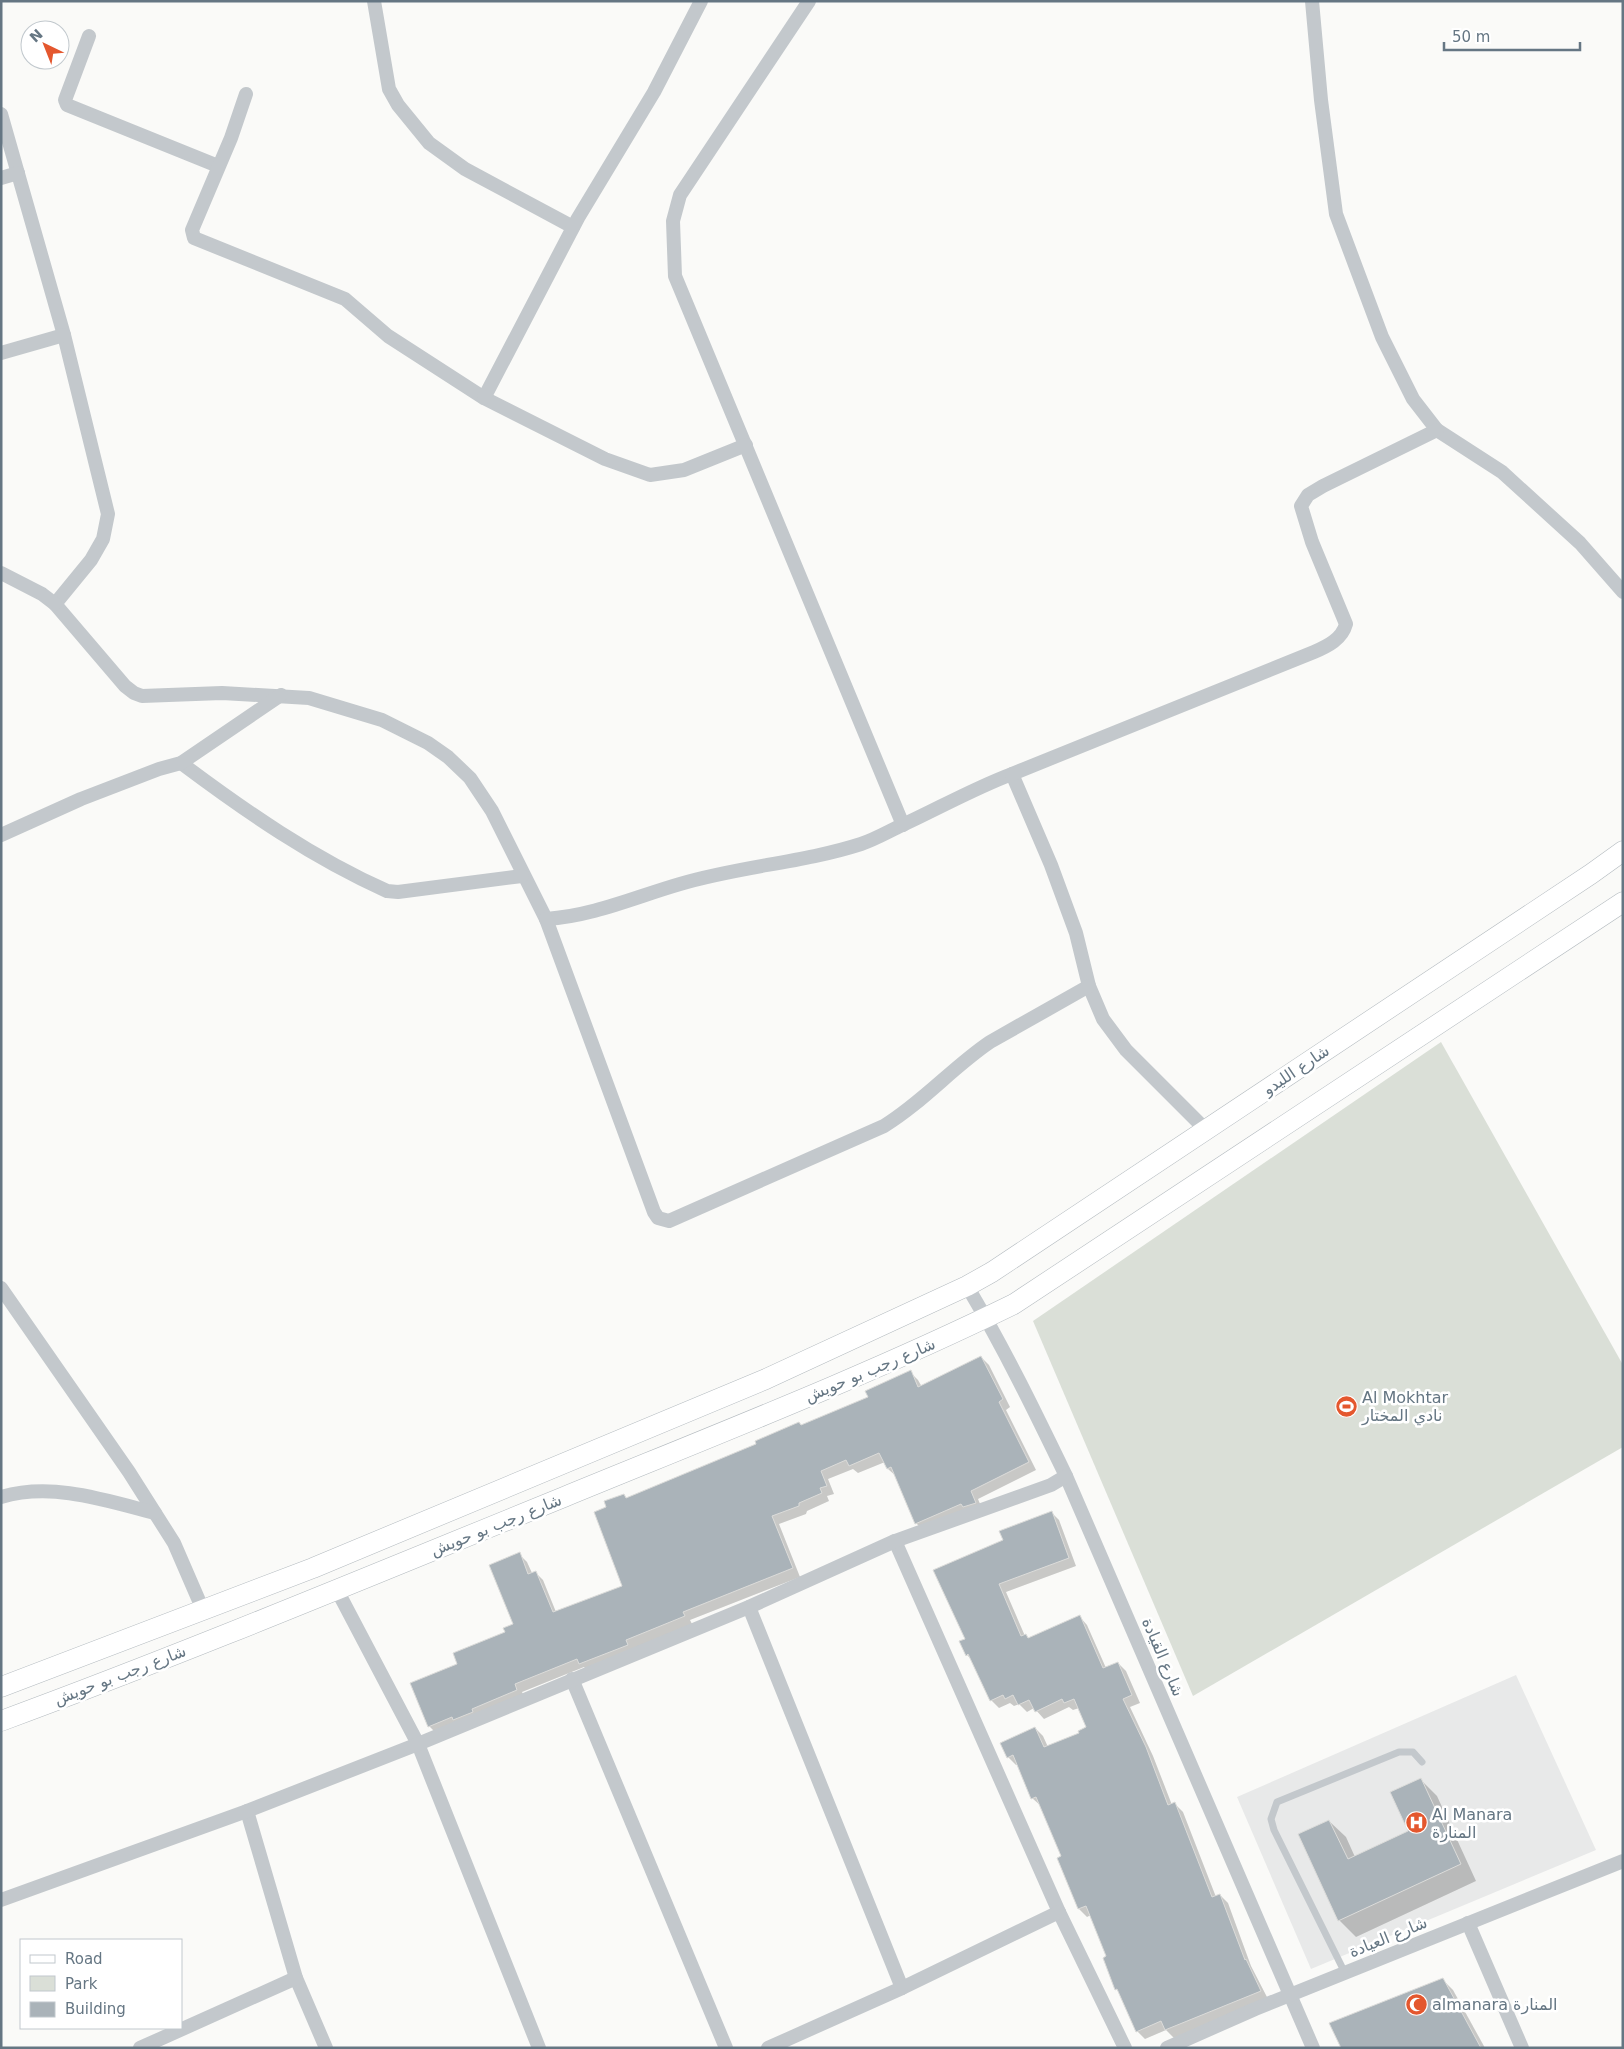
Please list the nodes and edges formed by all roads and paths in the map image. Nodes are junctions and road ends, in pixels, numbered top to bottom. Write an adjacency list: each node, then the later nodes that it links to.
1 (374, 1): 11 (street)
2 (701, 1): 11 (street)
3 (809, 1): 16 (street)
4 (1312, 1): 15 (street)
5 (89, 36): 8 (street)
6 (246, 94): 8 (street)
7 (1, 114): 9 (street)
8 (218, 166): 14 (street)
9 (18, 173): 10 (street); 12 (street)
10 (1, 178)
11 (573, 227): 14 (street)
12 (64, 335): 13 (street); 19 (street)
13 (1, 353)
14 (484, 398): 16 (street)
15 (1437, 430): 18 (street); 22 (street)
16 (746, 445): 23 (street)
17 (1, 573): 19 (street)
18 (1623, 592)
19 (55, 604): 20 (street)
20 (281, 695): 21 (street); 26 (street)
21 (180, 763): 24 (street); 26 (street)
22 (1012, 774): 23 (street); 29 (street)
23 (903, 825): 28 (street)
24 (1, 835)
25 (1623, 851): 30 (main road, شارع الليدو)
26 (522, 876): 28 (street)
27 (1623, 902): 33 (main road)
28 (546, 919): 29 (street)
29 (1089, 986): 30 (street)
30 (1206, 1130): 31 (main road, شارع الليدو)
31 (967, 1286): 33 (street, شارع القيادة); 40 (main road, شارع رجب بو حويش)
32 (1, 1288): 36 (street)
33 (986, 1318): 34 (street, شارع القيادة); 38 (main road, شارع رجب بو حويش)
34 (1066, 1476): 37 (street); 54 (street, شارع القيادة)
35 (1, 1497): 36 (street)
36 (155, 1513): 40 (street)
37 (895, 1541): 39 (street); 49 (street)
38 (337, 1590): 43 (main road, شارع رجب بو حويش); 44 (street)
39 (749, 1607): 41 (street); 53 (street)
40 (202, 1610): 42 (main road, شارع رجب بو حويش)
41 (572, 1679): 44 (street); 58 (street)
42 (1, 1687)
43 (1, 1721)
44 (418, 1744): 46 (street); 57 (street)
45 (1422, 1762): 51 (lane)
46 (247, 1812): 48 (street); 52 (street)
47 (1623, 1861): 50 (street, شارع العيادة)
48 (1, 1900)
49 (1060, 1912): 53 (street); 60 (street)
50 (1468, 1923): 51 (street, شارع العيادة); 63 (street)
51 (1345, 1973): 54 (street, شارع العيادة)
52 (296, 1978): 55 (street); 56 (street)
53 (902, 1988): 59 (street)
54 (1290, 1995): 61 (street, شارع العيادة); 62 (street, شارع القيادة)
55 (140, 2048)
56 (326, 2048)
57 (538, 2048)
58 (726, 2048)
59 (768, 2048)
60 (1125, 2048)
61 (1167, 2048)
62 (1313, 2048)
63 (1522, 2048)

